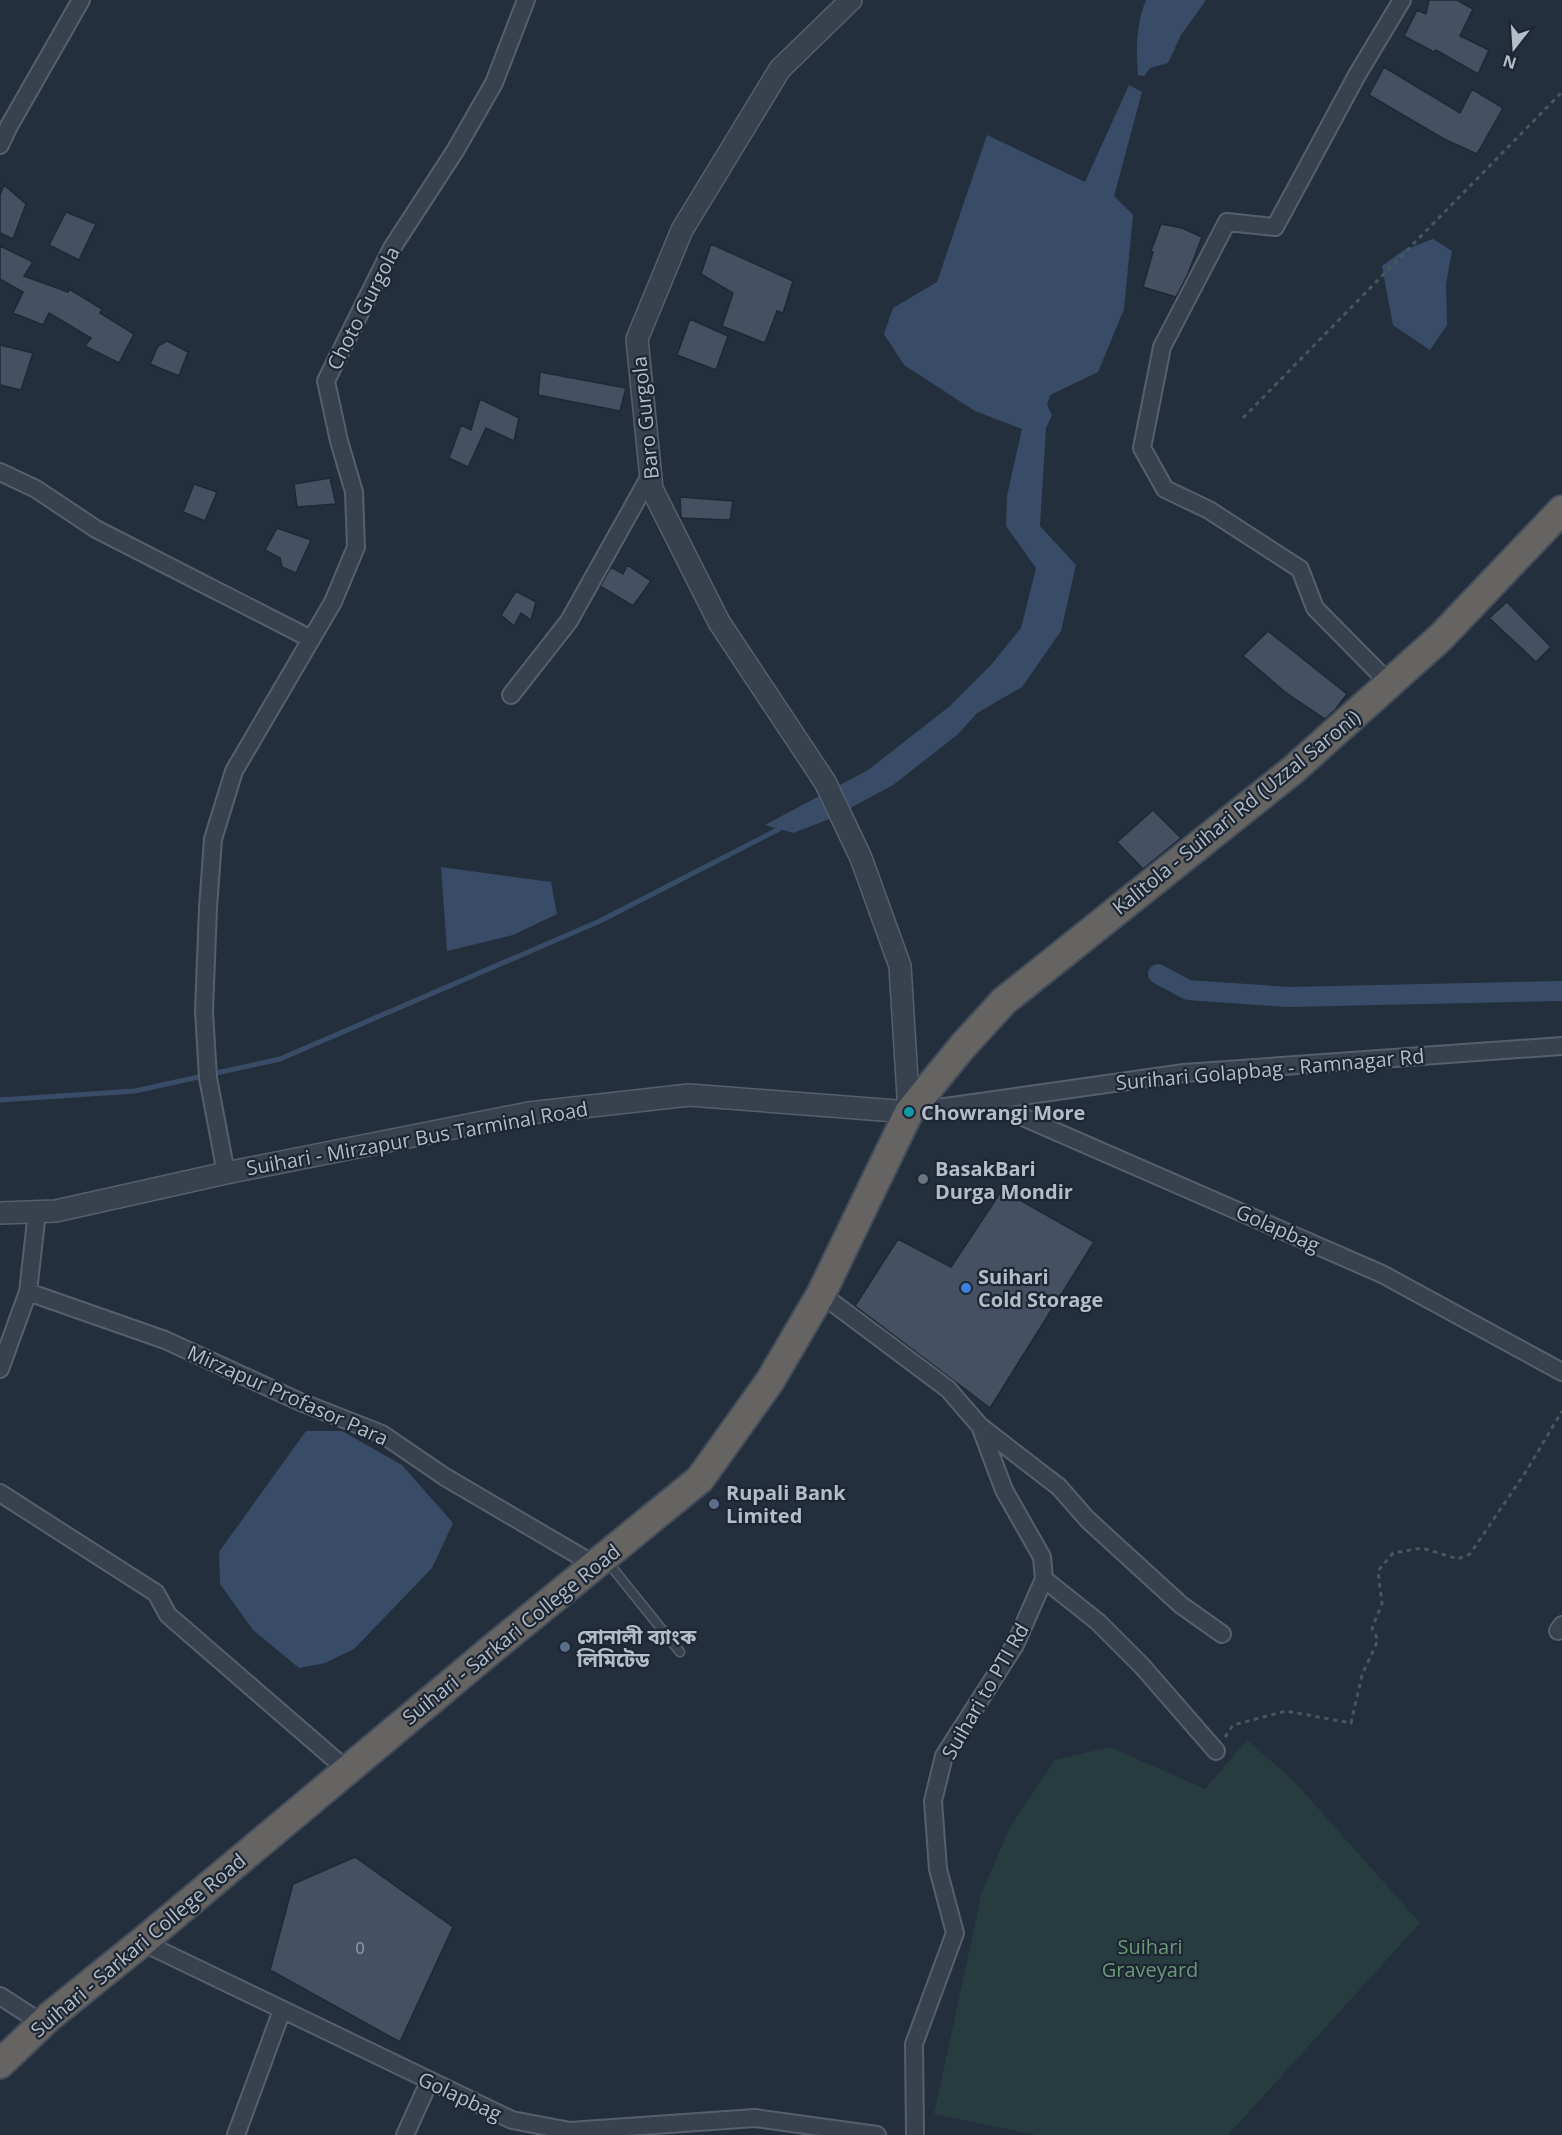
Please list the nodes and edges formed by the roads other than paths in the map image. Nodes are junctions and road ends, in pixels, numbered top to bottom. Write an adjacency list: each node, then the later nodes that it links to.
1 (81, 0): 5 (street)
2 (526, 0): 10 (street, Choto Gurgola)
3 (1402, 0): 11 (street)
4 (845, 2): 8 (street, Baro Gurgola)
5 (5, 124): 6 (street)
6 (0, 146)
7 (0, 472): 10 (street)
8 (650, 476): 12 (street); 15 (street, Baro Gurgola)
9 (1562, 510): 11 (highway, Kalitola - Suihari Rd (Uzzal Saroni))
10 (312, 639): 16 (street, Choto Gurgola)
11 (1389, 683): 15 (highway, Kalitola - Suihari Rd (Uzzal Saroni))
12 (511, 695)
13 (1562, 1046): 14 (street, Surihari Golapbag - Ramnagar Rd)
14 (986, 1101): 15 (street, Surihari Golapbag - Ramnagar Rd); 22 (street, Golapbag)
15 (909, 1112): 16 (street, Suihari - Mirzapur Bus Tarminal Road); 20 (highway, Suihari - Sarkari College Road)
16 (226, 1173): 17 (street, Suihari - Mirzapur Bus Tarminal Road)
17 (37, 1212): 18 (street, Suihari - Mirzapur Bus Tarminal Road); 19 (street)
18 (0, 1213)
19 (28, 1292): 21 (street); 25 (street, Mirzapur Profasor Para)
20 (821, 1294): 23 (street); 25 (highway, Suihari - Sarkari College Road)
21 (0, 1369)
22 (1562, 1372)
23 (980, 1426): 26 (street); 27 (street)
24 (0, 1493): 30 (street)
25 (599, 1561): 28 (lane); 30 (highway, Suihari - Sarkari College Road)
26 (1044, 1579): 29 (street); 41 (street, Suihari to PTI Rd)
27 (1222, 1634)
28 (680, 1652)
29 (1216, 1751)
30 (347, 1770): 31 (highway, Suihari - Sarkari College Road)
31 (142, 1942): 33 (street, Golapbag); 34 (highway, Suihari - Sarkari College Road)
32 (0, 1996): 34 (street)
33 (282, 2010): 36 (street, Golapbag); 38 (street)
34 (42, 2023): 35 (highway, Suihari - Sarkari College Road)
35 (0, 2064)
36 (429, 2082): 37 (street, Golapbag); 39 (street)
37 (569, 2133): 40 (street, Golapbag)
38 (236, 2135)
39 (405, 2135)
40 (877, 2135)
41 (915, 2135)

